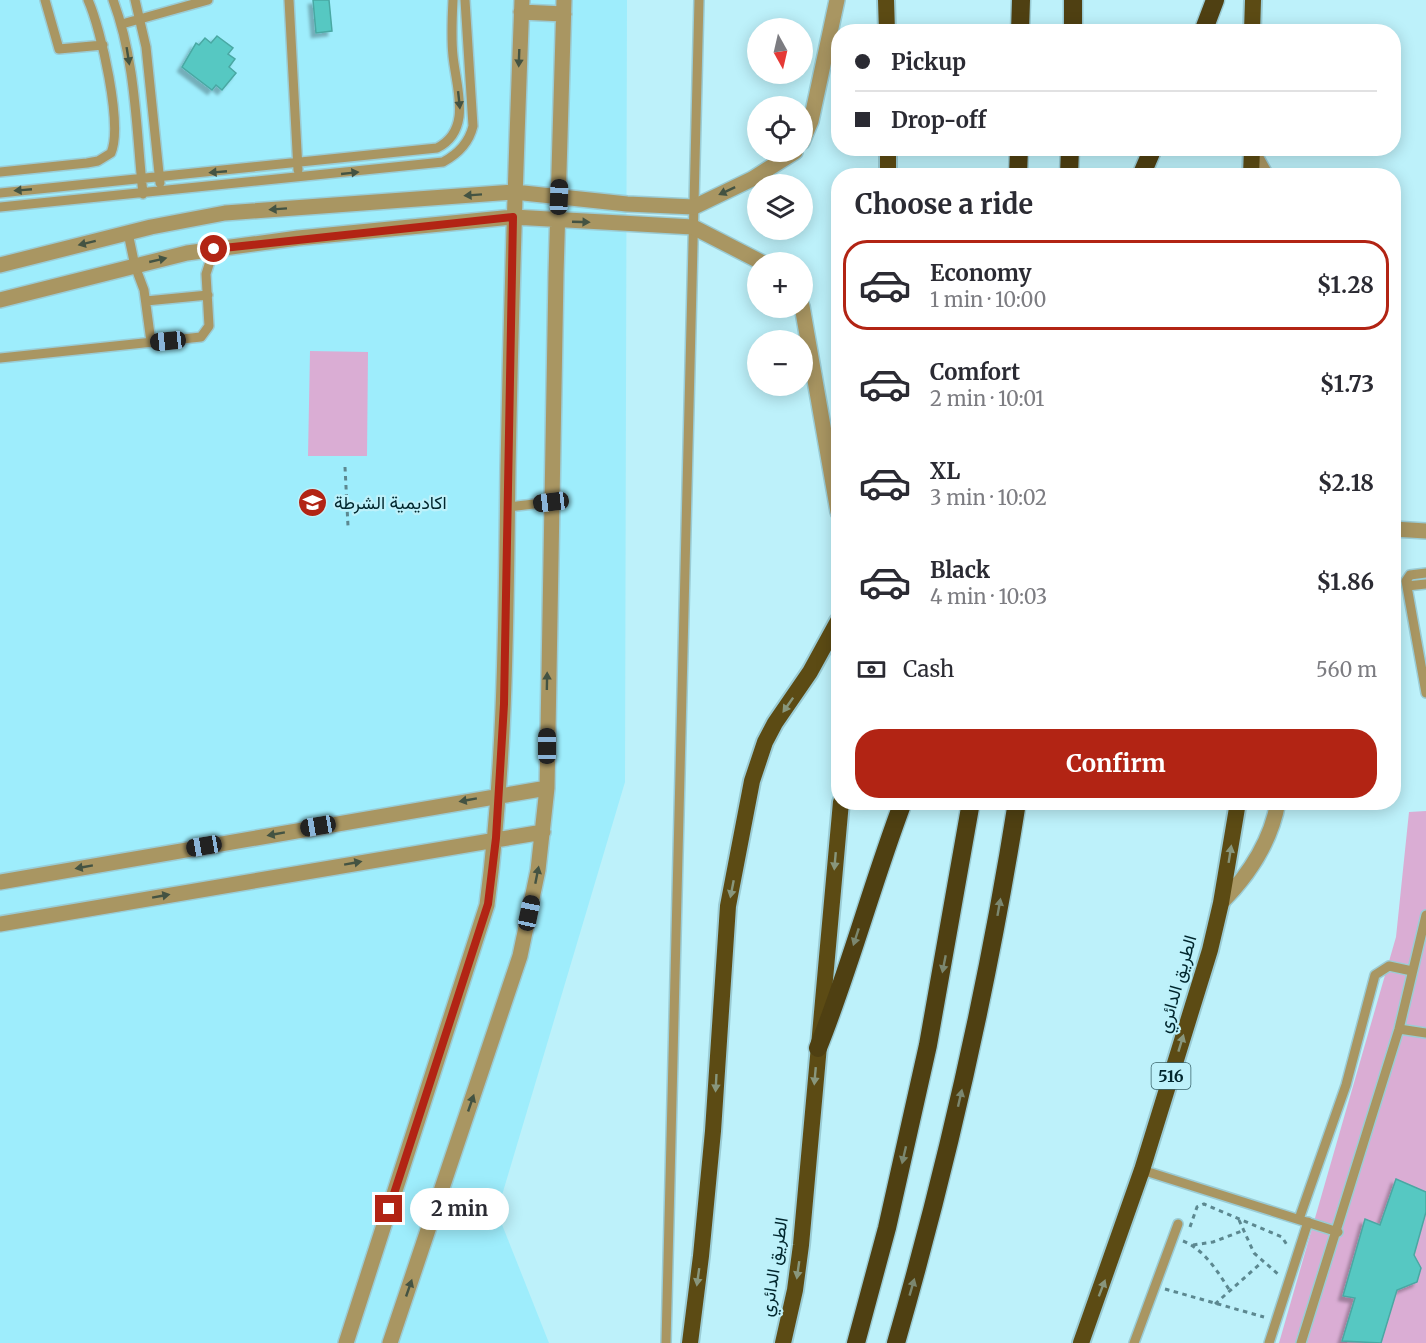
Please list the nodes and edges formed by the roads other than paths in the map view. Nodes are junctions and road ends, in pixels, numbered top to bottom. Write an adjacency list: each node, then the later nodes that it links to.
1 (45, 0): 29 (lane)
2 (88, 0): 29 (lane)
3 (113, 0): 21 (lane)
4 (135, 0): 20 (lane)
5 (208, 0): 20 (lane)
6 (289, 0): 32 (lane)
7 (448, 0): 19 (lane)
8 (453, 0): 19 (lane)
9 (465, 0): 35 (lane, one-way to 9)
10 (699, 0): 43 (lane)
11 (837, 0): 22 (street)
12 (886, 0): 23 (highway)
13 (1021, 0): 24 (highway)
14 (1073, 0): 25 (highway)
15 (1215, 0): 26 (highway)
16 (1252, 0): 27 (highway)
17 (521, 6): 18 (street); 38 (street, one-way to 38)
18 (564, 7): 41 (street)
19 (452, 14): 32 (lane, one-way to 32)
20 (141, 18): 21 (lane); 34 (lane)
21 (122, 24): 36 (lane, one-way to 36)
22 (832, 24)
23 (887, 24)
24 (1020, 24)
25 (1073, 24)
26 (1206, 24)
27 (1252, 24)
28 (831, 28): 30 (street)
29 (103, 45): 33 (lane)
30 (813, 112)
31 (780, 162): 43 (street, one-way to 43)
32 (297, 164): 34 (lane, one-way to 34); 35 (lane)
33 (0, 172)
34 (159, 178): 36 (lane); 37 (lane)
35 (298, 178): 37 (lane)
36 (141, 179): 39 (lane, one-way to 39); 40 (lane)
37 (160, 192): 40 (lane)
38 (514, 192): 41 (street); 44 (street); 47 (street, one-way to 47)
39 (0, 193)
40 (143, 194): 42 (lane)
41 (559, 197): 43 (street); 45 (street)
42 (0, 207)
43 (694, 207): 46 (lane)
44 (513, 217): 45 (street); 48 (street); 60 (street)
45 (558, 221): 46 (street, one-way to 46); 59 (street)
46 (693, 227): 49 (street); 92 (lane)
47 (128, 232): 50 (street, one-way to 50); 51 (lane)
48 (214, 249): 51 (street, one-way to 48); 52 (lane)
49 (747, 255)
50 (0, 265)
51 (135, 266): 53 (street); 54 (lane)
52 (208, 295): 54 (lane); 56 (lane)
53 (0, 300)
54 (146, 301): 56 (lane)
55 (804, 318): 58 (street)
56 (151, 342): 57 (lane)
57 (0, 358)
58 (831, 472)
59 (551, 502): 60 (lane); 68 (street, one-way to 59)
60 (508, 507): 69 (street)
61 (1426, 531): 62 (street)
62 (1401, 532)
63 (1426, 573): 65 (lane)
64 (1426, 584): 65 (lane)
65 (1407, 586): 67 (lane)
66 (831, 634): 93 (highway, one-way to 93)
67 (1426, 693)
68 (547, 788): 69 (street); 76 (street)
69 (500, 794): 77 (street); 78 (street, one-way to 78)
70 (840, 810): 85 (highway, الطريق الدائري, one-way to 85)
71 (900, 810): 85 (highway, one-way to 85)
72 (970, 810): 95 (highway, one-way to 95)
73 (1016, 810): 96 (highway, one-way to 73)
74 (1237, 810): 79 (highway, الطريق الدائري / 516, one-way to 74)
75 (1276, 810): 79 (street)
76 (543, 832): 77 (street); 91 (street, one-way to 76)
77 (496, 838): 81 (street, one-way to 77); 90 (street)
78 (0, 882)
79 (1221, 903): 86 (highway, الطريق الدائري / 516, one-way to 79)
80 (1426, 915): 82 (lane)
81 (0, 924)
82 (1412, 971): 83 (lane); 87 (lane)
83 (1399, 1029): 84 (lane); 89 (lane)
84 (1426, 1033)
85 (818, 1048): 94 (highway, الطريق الدائري, one-way to 94)
86 (1142, 1170): 87 (lane); 97 (highway, الطريق الدائري / 516, one-way to 86)
87 (1304, 1220): 89 (lane); 99 (lane)
88 (1178, 1224): 98 (lane)
89 (1338, 1232): 100 (lane)
90 (346, 1343)
91 (390, 1343)
92 (666, 1343)
93 (690, 1343)
94 (783, 1343)
95 (856, 1343)
96 (896, 1343)
97 (1081, 1343)
98 (1134, 1343)
99 (1269, 1343)
100 (1301, 1343)

